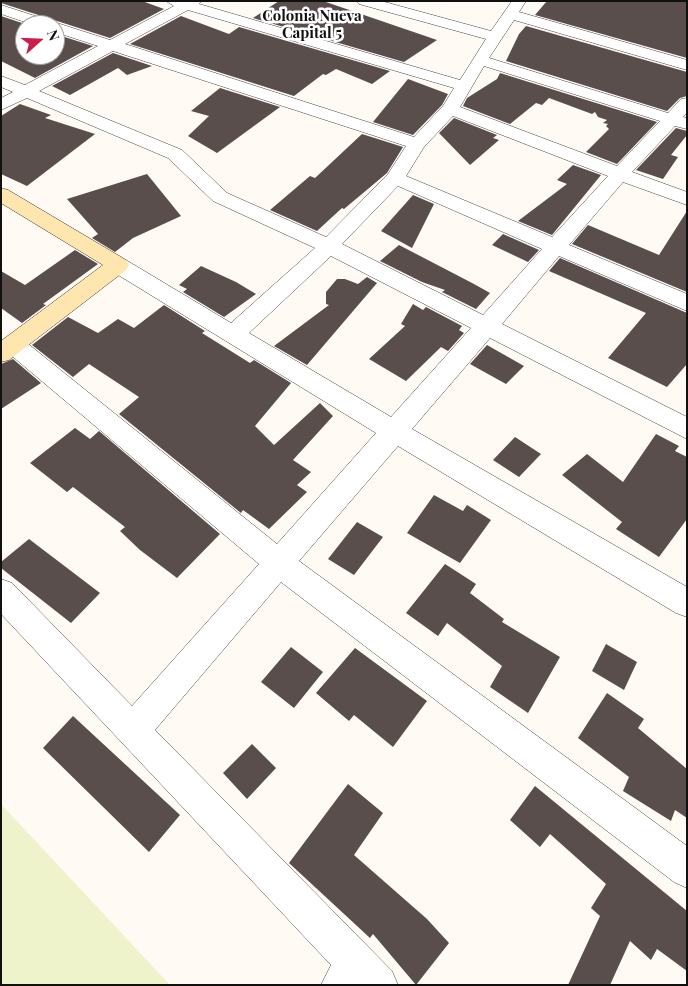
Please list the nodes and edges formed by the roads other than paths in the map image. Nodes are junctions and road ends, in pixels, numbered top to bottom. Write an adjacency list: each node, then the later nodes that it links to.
1 (364, 1): 7 (street)
2 (185, 3): 8 (street); 12 (street)
3 (1, 8): 5 (street)
4 (515, 8): 7 (street); 10 (street)
5 (20, 15)
6 (65, 30): 8 (street)
7 (495, 37): 9 (street)
8 (110, 46): 13 (street); 17 (street)
9 (480, 60): 12 (street); 16 (street)
10 (687, 65)
11 (1, 81): 13 (street)
12 (464, 86): 15 (street)
13 (26, 91): 14 (street); 22 (street)
14 (1, 105)
15 (450, 109): 17 (street); 18 (street)
16 (682, 115): 18 (street)
17 (416, 144): 19 (street)
18 (620, 173): 21 (street); 23 (street)
19 (395, 178): 22 (street); 23 (street)
20 (1, 194): 24 (street)
21 (687, 199)
22 (328, 246): 26 (street); 27 (street)
23 (557, 246): 25 (street); 26 (street)
24 (118, 264): 27 (street); 28 (street)
25 (687, 303)
26 (486, 326): 29 (street); 30 (street)
27 (233, 334): 30 (street)
28 (8, 350): 31 (street)
29 (687, 429)
30 (396, 432): 31 (street); 33 (street)
31 (279, 563): 34 (street); 35 (street)
32 (1, 593): 34 (street)
33 (687, 603)
34 (133, 730): 36 (street)
35 (687, 869)
36 (359, 978)

